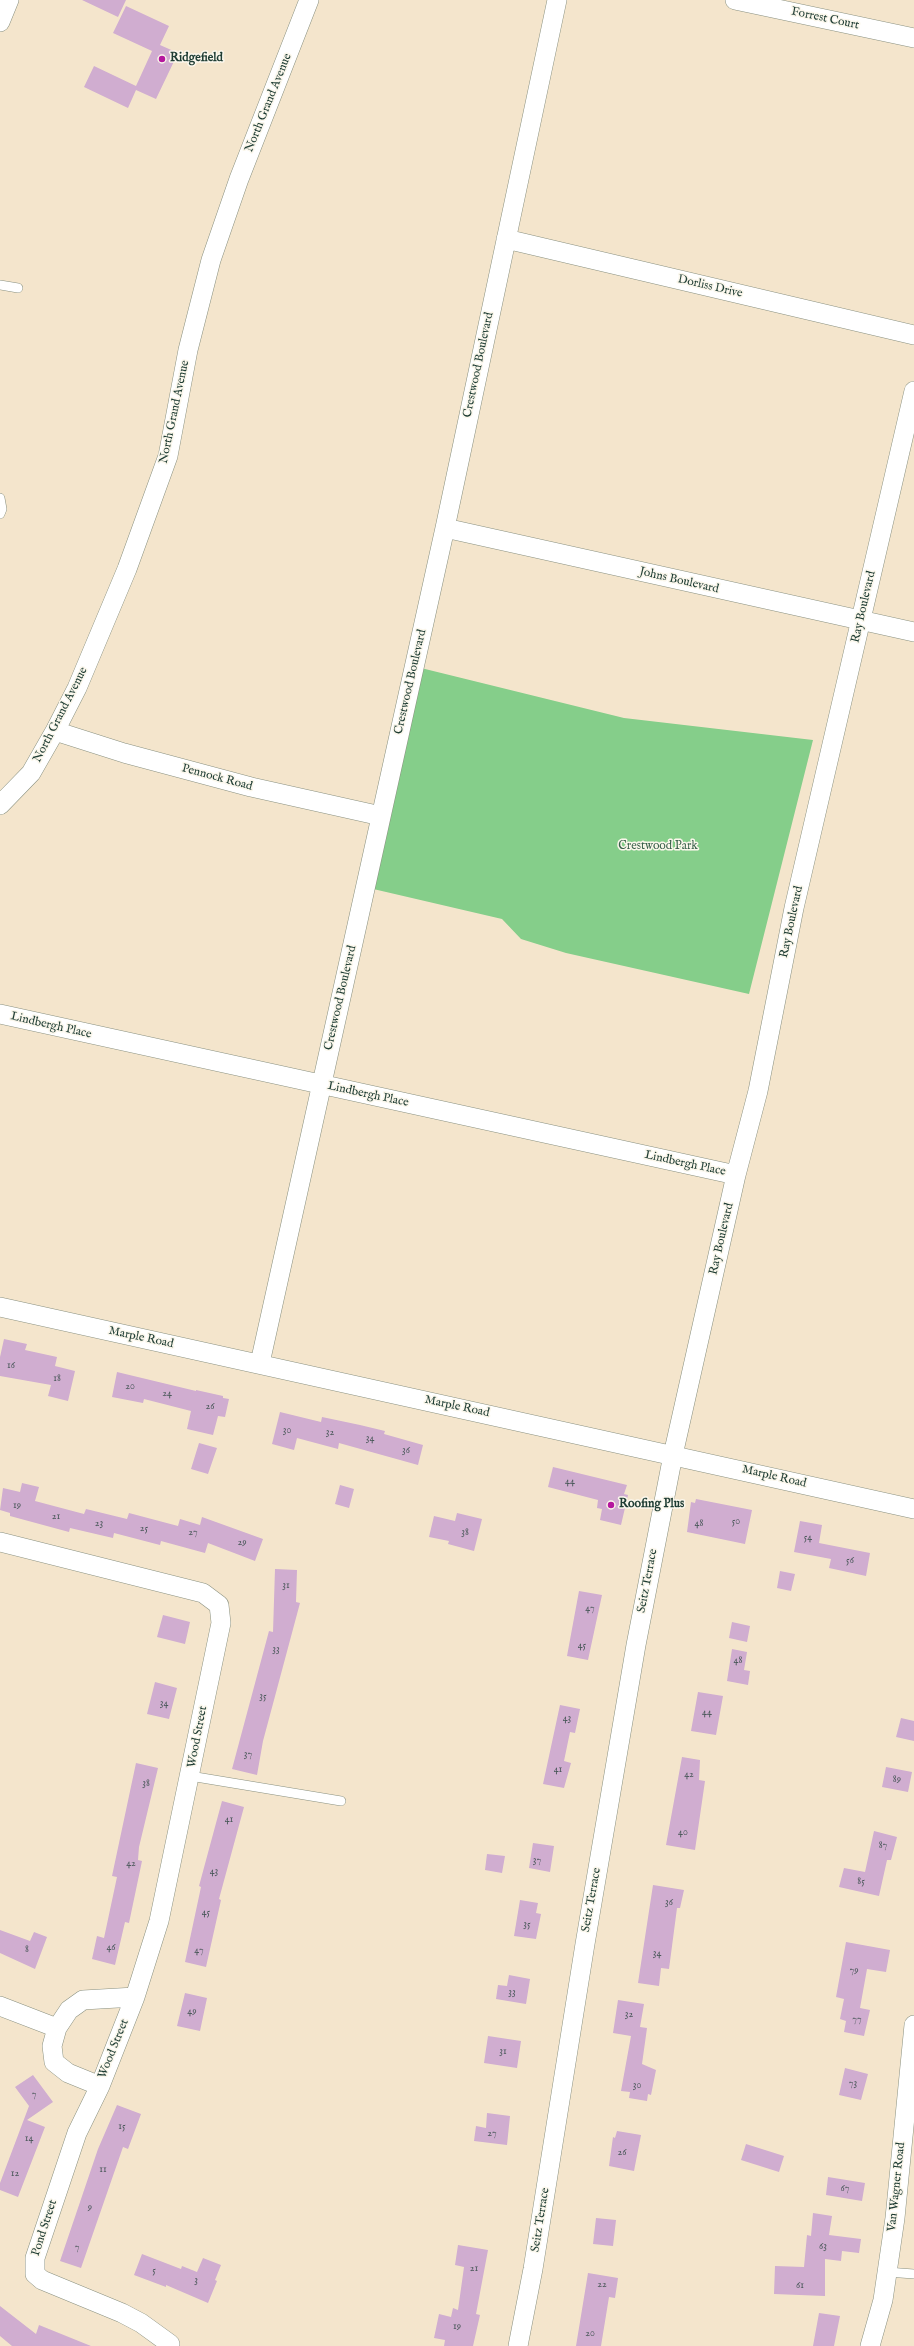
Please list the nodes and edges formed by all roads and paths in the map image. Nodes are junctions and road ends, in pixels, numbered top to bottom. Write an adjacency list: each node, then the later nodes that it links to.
1 (9, 0): 5 (street)
2 (309, 0): 17 (street, North Grand Avenue)
3 (557, 0): 7 (street, Crestwood Boulevard)
4 (735, 0): 6 (street, Forrest Court)
5 (0, 22)
6 (914, 38)
7 (506, 239): 10 (street, Dorliss Drive); 14 (street, Crestwood Boulevard)
8 (0, 285): 9 (lane)
9 (18, 288)
10 (914, 335)
11 (914, 391): 15 (street, Ray Boulevard)
12 (0, 498): 13 (lane)
13 (0, 514)
14 (445, 528): 15 (street, Johns Boulevard); 19 (street, Crestwood Boulevard)
15 (861, 621): 16 (street, Johns Boulevard); 22 (street, Ray Boulevard)
16 (914, 632)
17 (55, 731): 18 (street, North Grand Avenue); 19 (street, Pennock Road)
18 (0, 805)
19 (381, 816): 21 (street, Crestwood Boulevard)
20 (0, 1014): 21 (street, Lindbergh Place)
21 (321, 1085): 22 (street, Lindbergh Place); 24 (street, Crestwood Boulevard)
22 (736, 1175): 25 (street, Ray Boulevard)
23 (0, 1307): 24 (street, Marple Road)
24 (260, 1363): 25 (street, Marple Road)
25 (673, 1455): 26 (street, Marple Road); 38 (street, Seitz Terrace)
26 (914, 1509)
27 (0, 1542): 28 (street, Wood Street)
28 (190, 1776): 29 (lane); 30 (street, Wood Street)
29 (341, 1801)
30 (135, 1997): 33 (street); 34 (street, Wood Street)
31 (0, 2006): 33 (street)
32 (914, 2025): 35 (street, Van Wagner Road)
33 (57, 2028): 34 (street)
34 (100, 2086): 37 (street, Pond Street)
35 (887, 2272): 36 (lane); 39 (street, Van Wagner Road)
36 (914, 2274)
37 (170, 2344)
38 (518, 2346)
39 (870, 2346)

